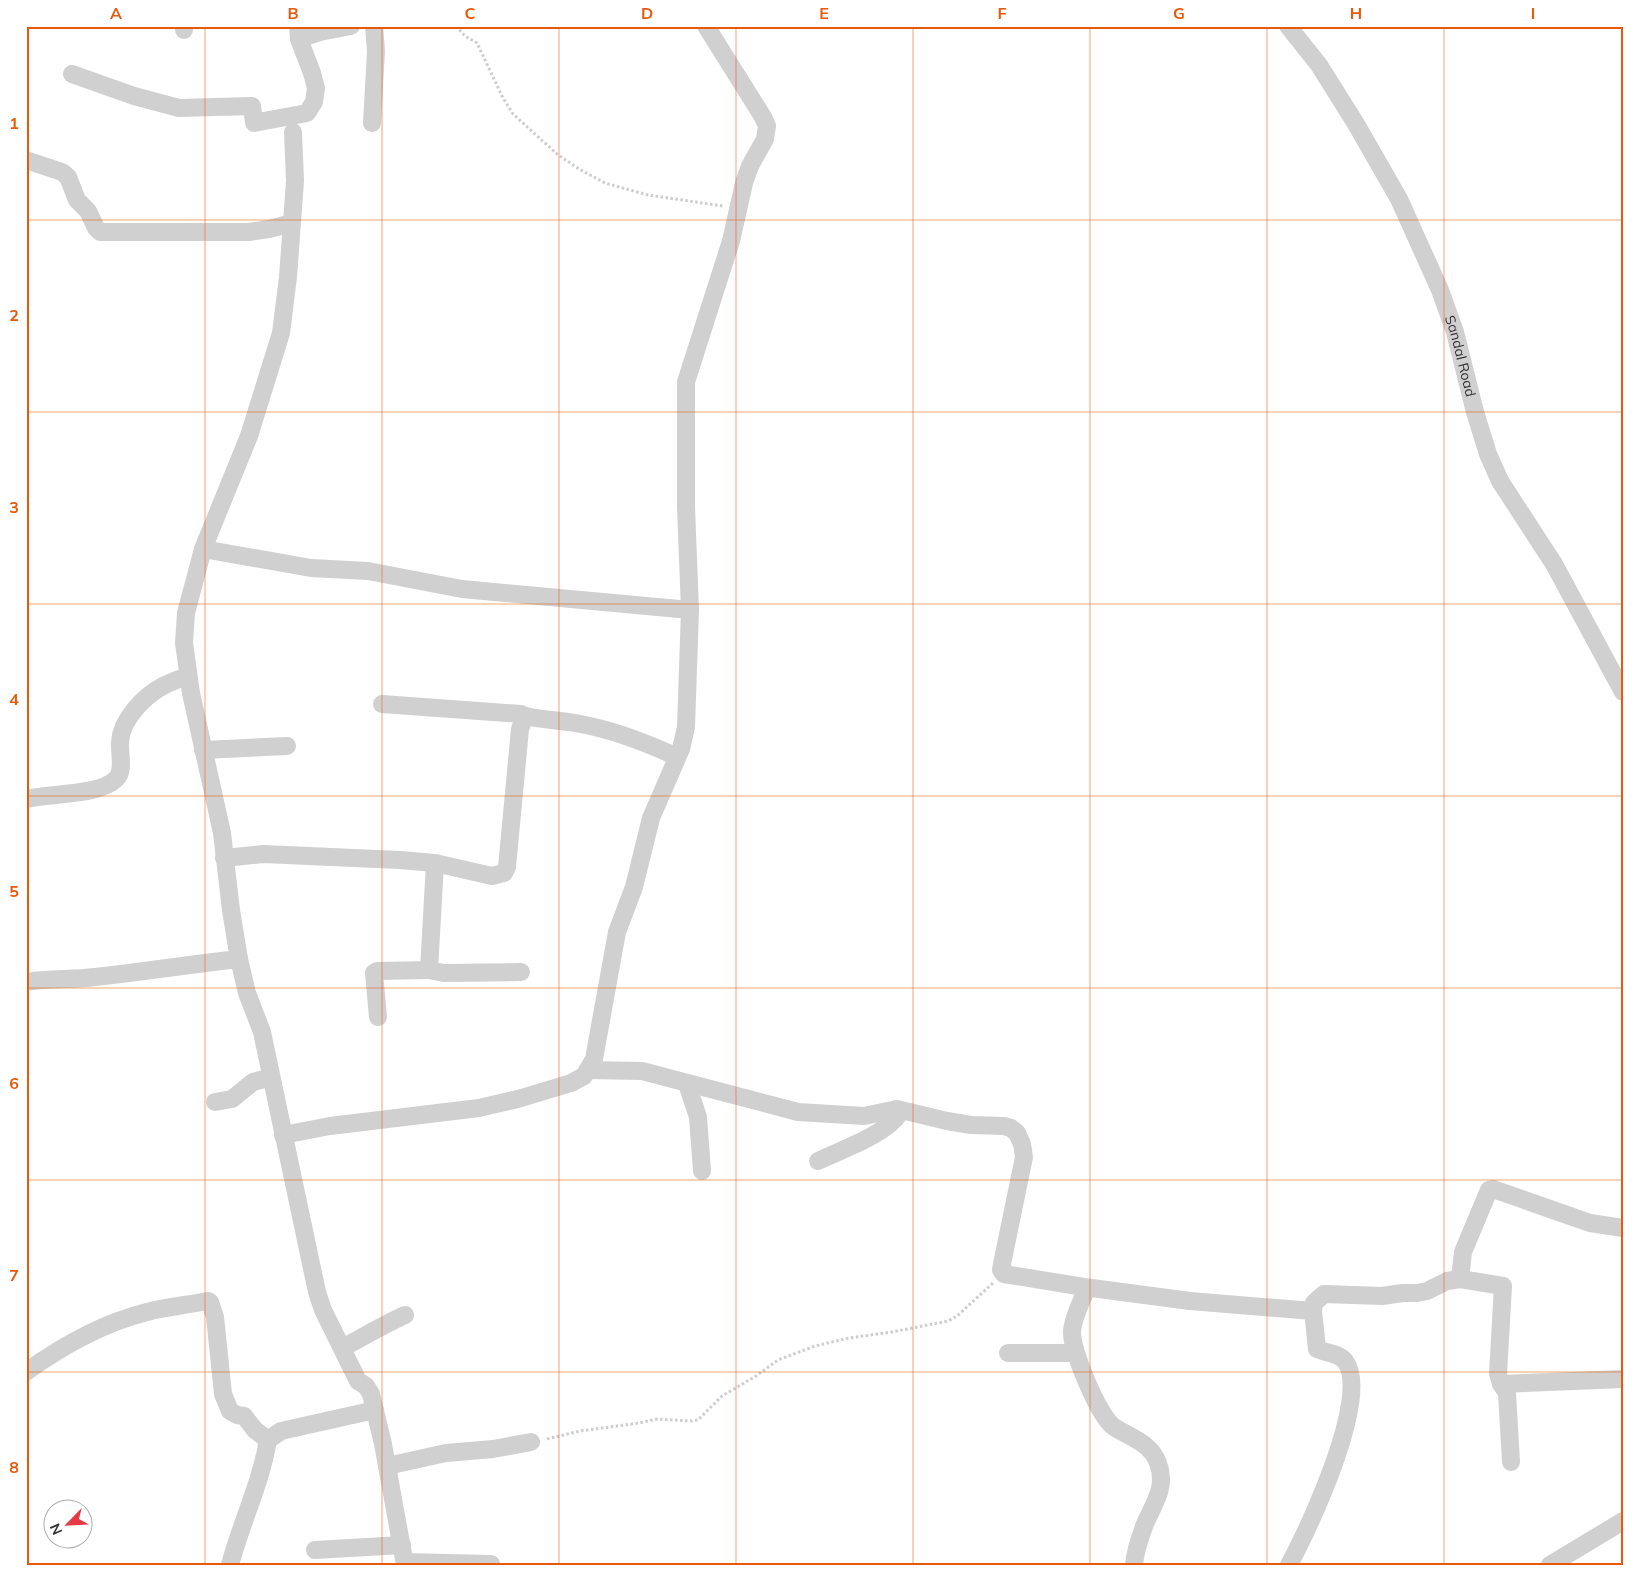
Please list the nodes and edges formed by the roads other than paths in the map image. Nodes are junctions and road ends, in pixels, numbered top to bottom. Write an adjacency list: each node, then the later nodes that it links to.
1 (351, 26): 5 (street)
2 (374, 26): 7 (street)
3 (706, 26): 12 (street)
4 (1288, 26): 14 (street, Sandal Road)
5 (298, 33): 6 (street)
6 (72, 74)
7 (372, 123)
8 (293, 132): 10 (street)
9 (26, 160): 10 (street)
10 (292, 223): 11 (street)
11 (203, 549): 12 (street); 13 (street)
12 (690, 610): 19 (street)
13 (188, 676): 18 (street); 20 (street)
14 (1623, 692)
15 (382, 704): 16 (street)
16 (525, 716): 19 (street); 22 (street)
17 (286, 746): 18 (street)
18 (203, 750): 21 (street)
19 (677, 757): 28 (street)
20 (26, 799)
21 (224, 858): 22 (street); 23 (street)
22 (435, 863): 24 (street)
23 (239, 959): 26 (street); 29 (street)
24 (429, 970): 25 (street); 27 (street)
25 (521, 972)
26 (26, 982)
27 (378, 1017)
28 (588, 1070): 30 (street); 33 (street)
29 (271, 1077): 31 (street); 33 (street)
30 (687, 1084): 32 (street); 35 (street)
31 (215, 1102)
32 (897, 1109): 34 (street); 38 (street)
33 (283, 1136): 41 (street)
34 (818, 1161)
35 (702, 1170)
36 (1623, 1228): 37 (street)
37 (1460, 1279): 39 (street); 46 (street)
38 (1087, 1288): 39 (street); 43 (street)
39 (1313, 1310): 58 (street)
40 (405, 1315): 41 (street)
41 (342, 1348): 47 (street)
42 (1008, 1353): 43 (street)
43 (1075, 1353): 57 (street)
44 (26, 1372): 48 (street)
45 (1623, 1379): 46 (street)
46 (1501, 1384): 50 (street)
47 (375, 1410): 48 (street); 51 (street)
48 (268, 1440): 56 (street)
49 (531, 1442): 51 (street)
50 (1511, 1462)
51 (387, 1466): 54 (street)
52 (1623, 1521): 59 (street)
53 (315, 1550): 54 (street)
54 (404, 1557): 55 (street)
55 (491, 1564)
56 (230, 1565)
57 (1134, 1565)
58 (1290, 1565)
59 (1550, 1565)

